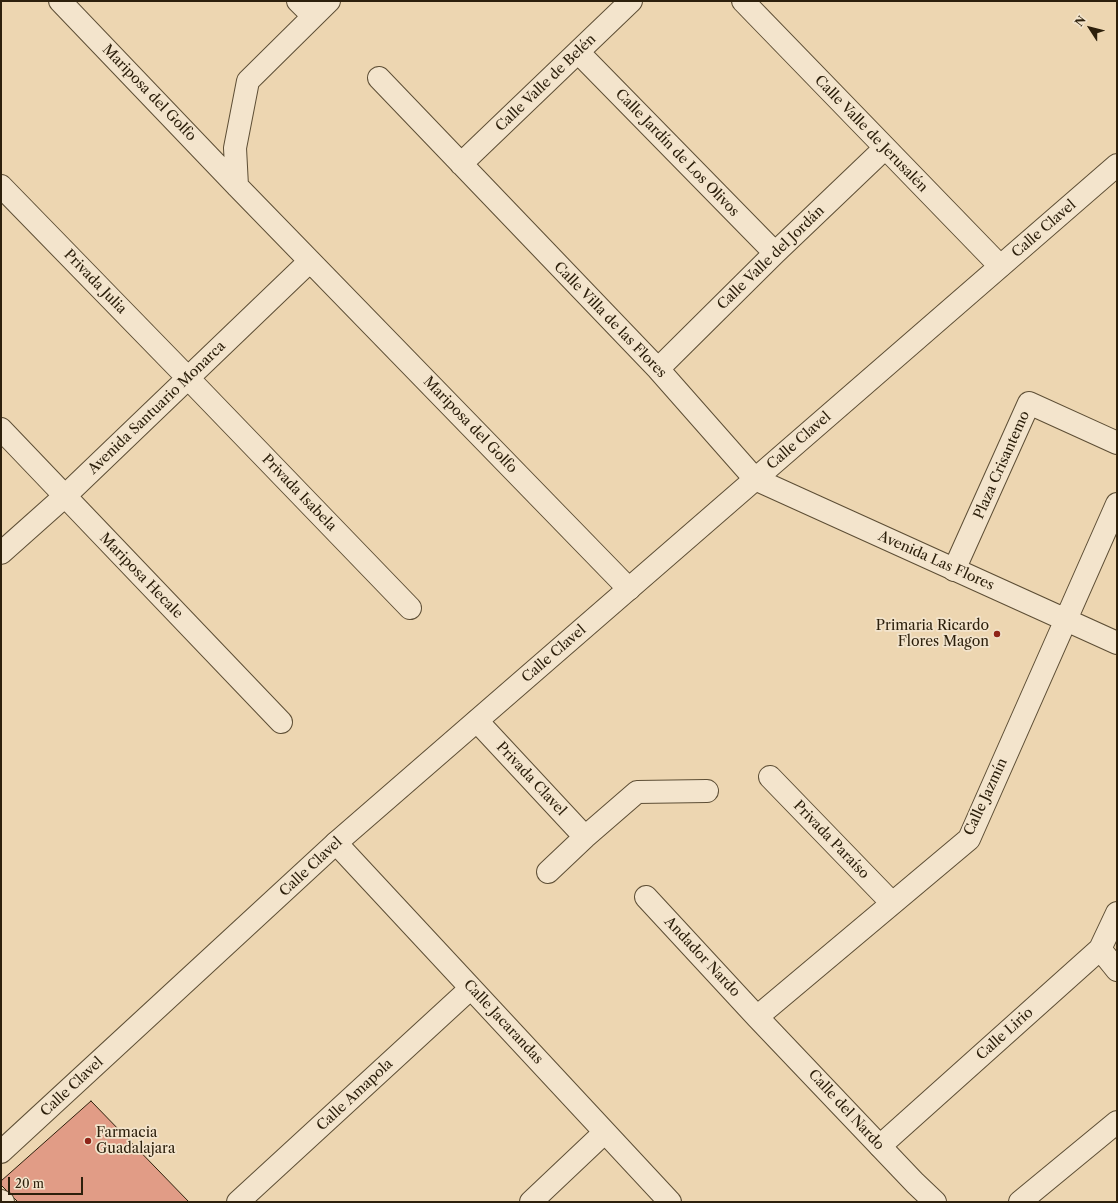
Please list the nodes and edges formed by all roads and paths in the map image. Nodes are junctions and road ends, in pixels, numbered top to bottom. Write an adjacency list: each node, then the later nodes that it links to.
1 (60, 1): 12 (street, Mariposa del Golfo)
2 (329, 1): 5 (street)
3 (630, 1): 6 (street, Calle Valle de Belén)
4 (743, 1): 8 (street, Calle Valle de Jerusalén)
5 (306, 8): 12 (street)
6 (578, 52): 9 (street, Calle Valle de Belén); 13 (street, Calle Jardín de Los Olivos)
7 (379, 78): 9 (street, Calle Villa de las Flores)
8 (885, 148): 13 (street, Calle Valle del Jordán); 15 (street, Calle Valle de Jerusalén)
9 (461, 164): 16 (street, Calle Villa de las Flores)
10 (1117, 165): 15 (street, Calle Clavel)
11 (1, 186): 17 (street, Privada Julia)
12 (237, 186): 14 (street, Mariposa del Golfo)
13 (775, 254): 16 (street, Calle Valle del Jordán)
14 (310, 261): 17 (street, Avenida Santuario Monarca); 25 (street, Mariposa del Golfo)
15 (1000, 266): 20 (street, Calle Clavel)
16 (658, 368): 20 (street, Calle Villa de las Flores)
17 (188, 378): 21 (street, Avenida Santuario Monarca); 26 (street, Privada Isabela)
18 (1, 429): 21 (street, Mariposa Hecale)
19 (1117, 443): 24 (street, Plaza Crisantemo)
20 (755, 479): 24 (street, Avenida Las Flores); 25 (street, Calle Clavel)
21 (65, 496): 23 (street, Avenida Santuario Monarca); 30 (street, Mariposa Hecale)
22 (1117, 504): 27 (street, Calle Jazmín)
23 (1, 553)
24 (954, 570): 27 (street, Avenida Las Flores)
25 (629, 589): 29 (street, Calle Clavel)
26 (410, 608)
27 (1066, 620): 28 (street, Avenida Las Flores); 37 (street, Calle Jazmín)
28 (1117, 643)
29 (477, 721): 33 (street, Privada Clavel); 34 (street, Calle Clavel)
30 (282, 722)
31 (770, 777): 37 (street, Privada Paraíso)
32 (707, 791): 33 (street)
33 (586, 837): 35 (street)
34 (336, 843): 41 (street, Calle Jacarandas); 46 (street, Calle Clavel)
35 (548, 872)
36 (646, 897): 42 (street, Andador Nardo)
37 (892, 903): 42 (street, Calle Jazmín)
38 (1117, 913): 39 (street, Calle Lirio)
39 (1100, 949): 40 (street); 45 (street, Calle Lirio)
40 (1117, 970)
41 (471, 988): 44 (street, Calle Jacarandas); 47 (street, Calle Amapola)
42 (757, 1017): 45 (street, Calle del Nardo)
43 (1117, 1122): 51 (street)
44 (605, 1132): 48 (street); 49 (street, Calle Jacarandas)
45 (880, 1146): 50 (street, Calle del Nardo)
46 (1, 1152)
47 (238, 1202)
48 (531, 1202)
49 (670, 1202)
50 (935, 1202)
51 (1020, 1202)

